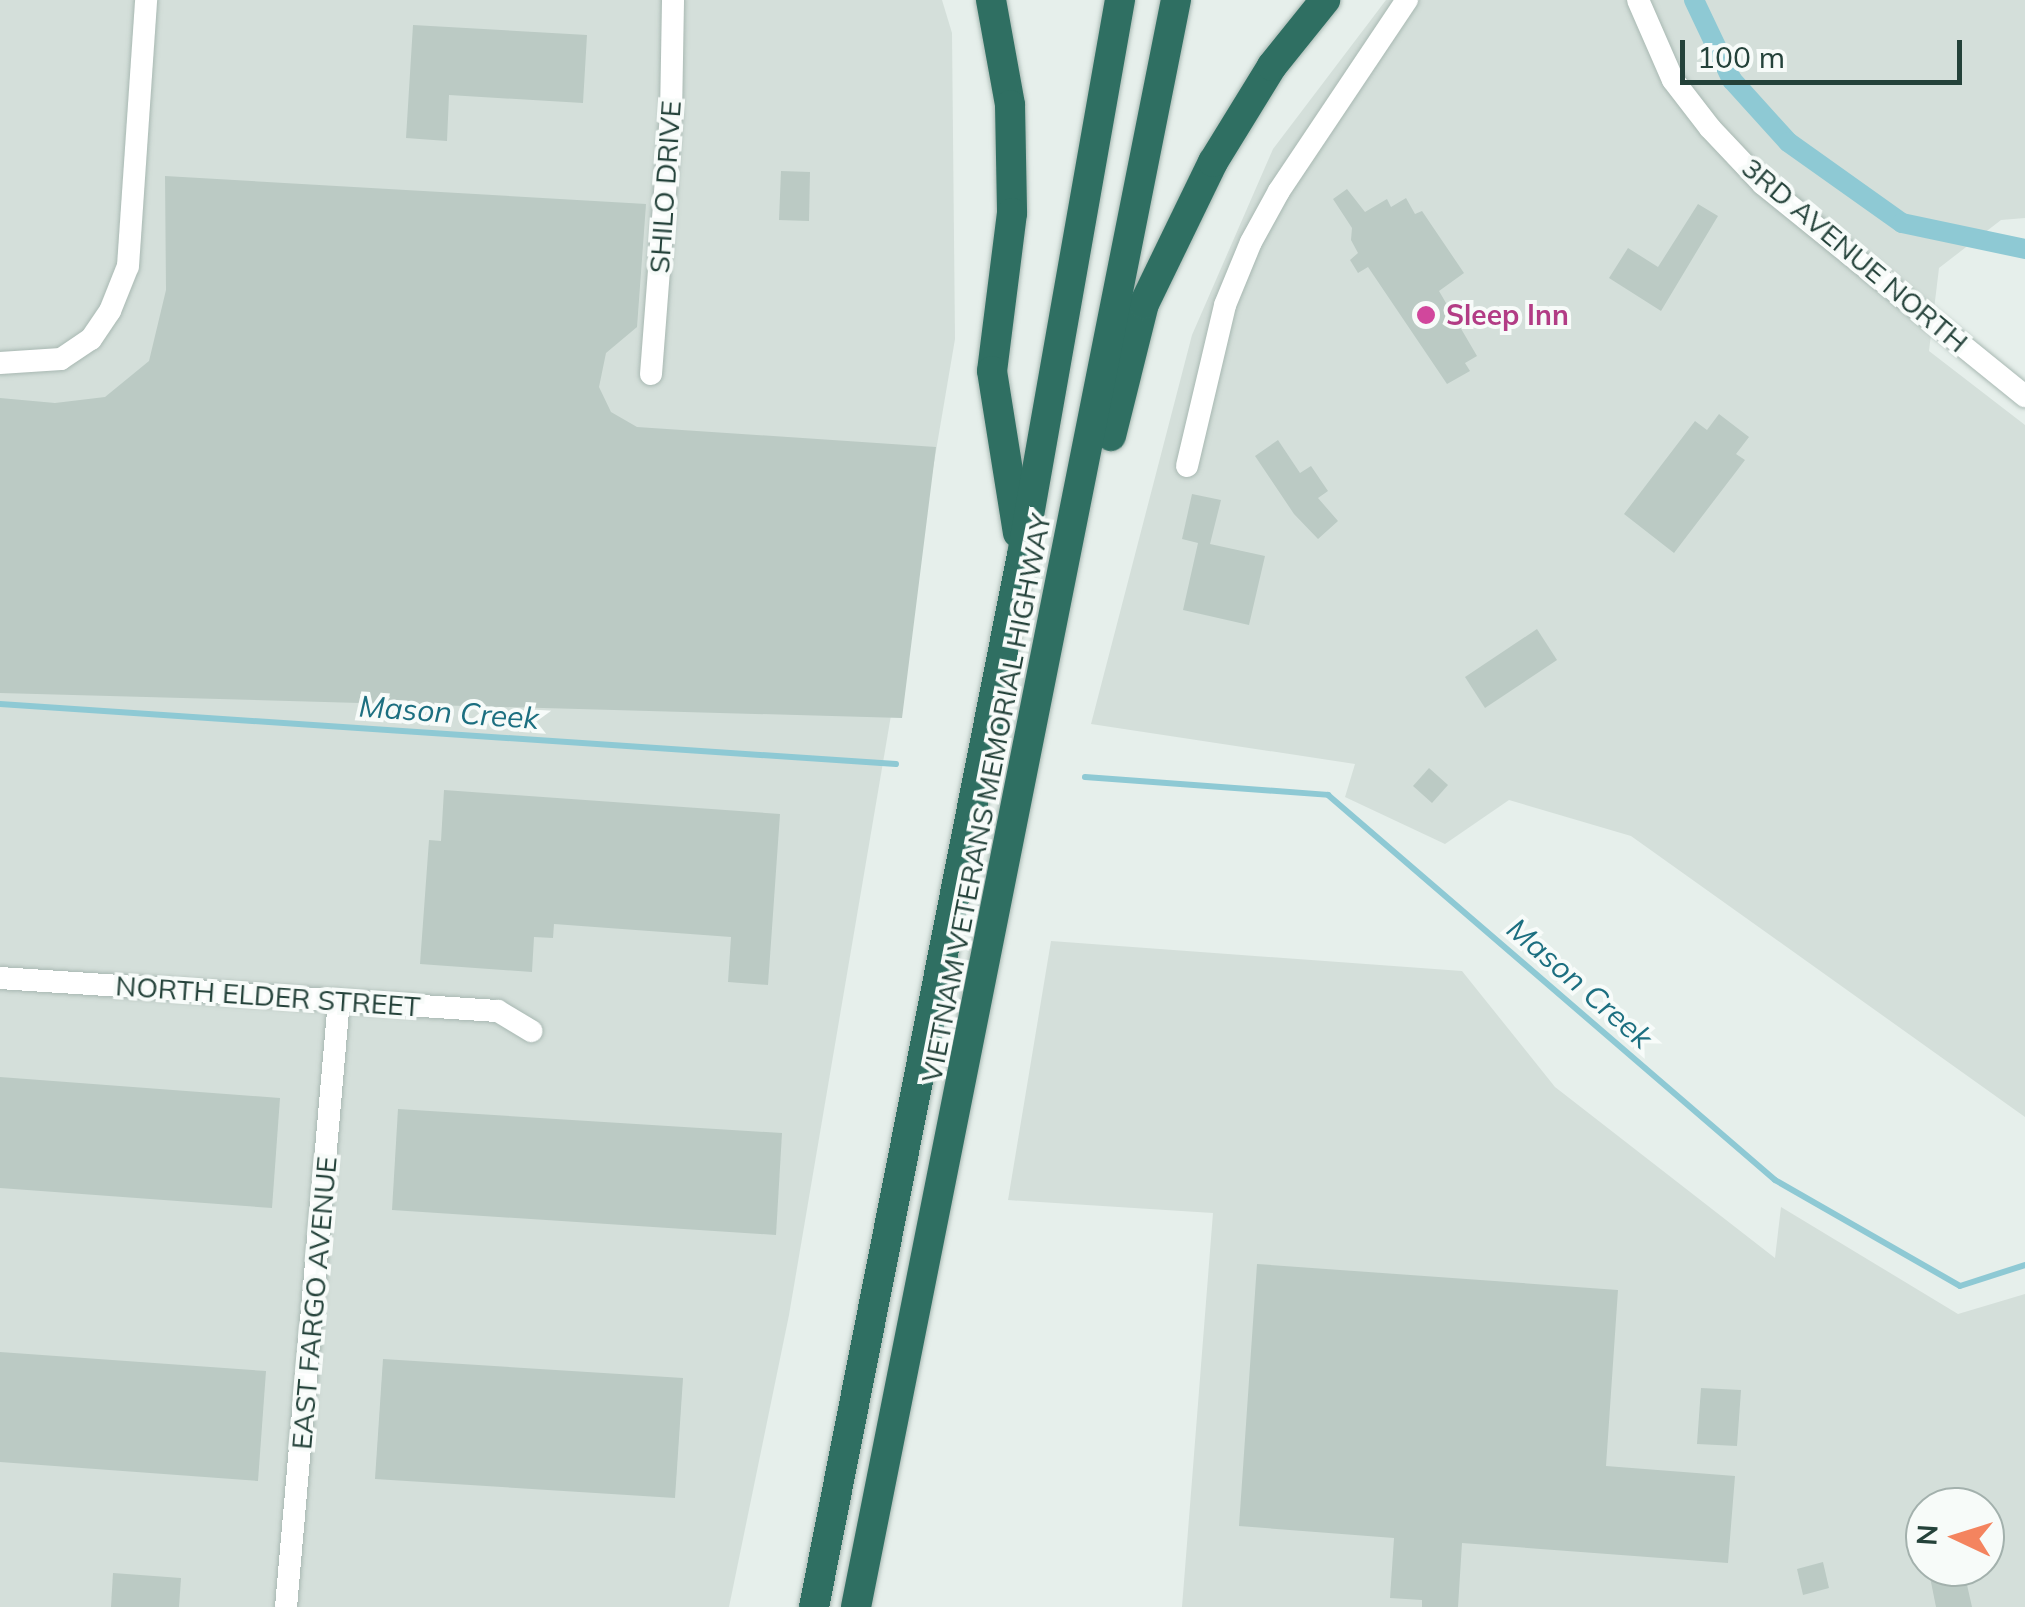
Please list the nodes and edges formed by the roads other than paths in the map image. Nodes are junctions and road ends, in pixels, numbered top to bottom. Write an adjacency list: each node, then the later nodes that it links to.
1 (146, 0): 9 (street)
2 (673, 0): 10 (street, SHILO DRIVE)
3 (991, 0): 13 (highway)
4 (1120, 0): 13 (highway, VIETNAM VETERANS MEMORIAL HIGHWAY)
5 (1176, 0): 14 (highway, VIETNAM VETERANS MEMORIAL HIGHWAY)
6 (1325, 0): 14 (highway)
7 (1407, 0): 12 (street)
8 (1638, 0): 11 (street, 3RD AVENUE NORTH)
9 (0, 363)
10 (652, 374)
11 (2025, 396)
12 (1186, 466)
13 (1022, 556): 19 (highway, VIETNAM VETERANS MEMORIAL HIGHWAY)
14 (1014, 832): 20 (highway, VIETNAM VETERANS MEMORIAL HIGHWAY)
15 (0, 978): 16 (street, NORTH ELDER STREET)
16 (338, 1000): 17 (street, NORTH ELDER STREET); 18 (street, EAST FARGO AVENUE)
17 (531, 1030)
18 (286, 1607)
19 (814, 1607)
20 (856, 1607)

